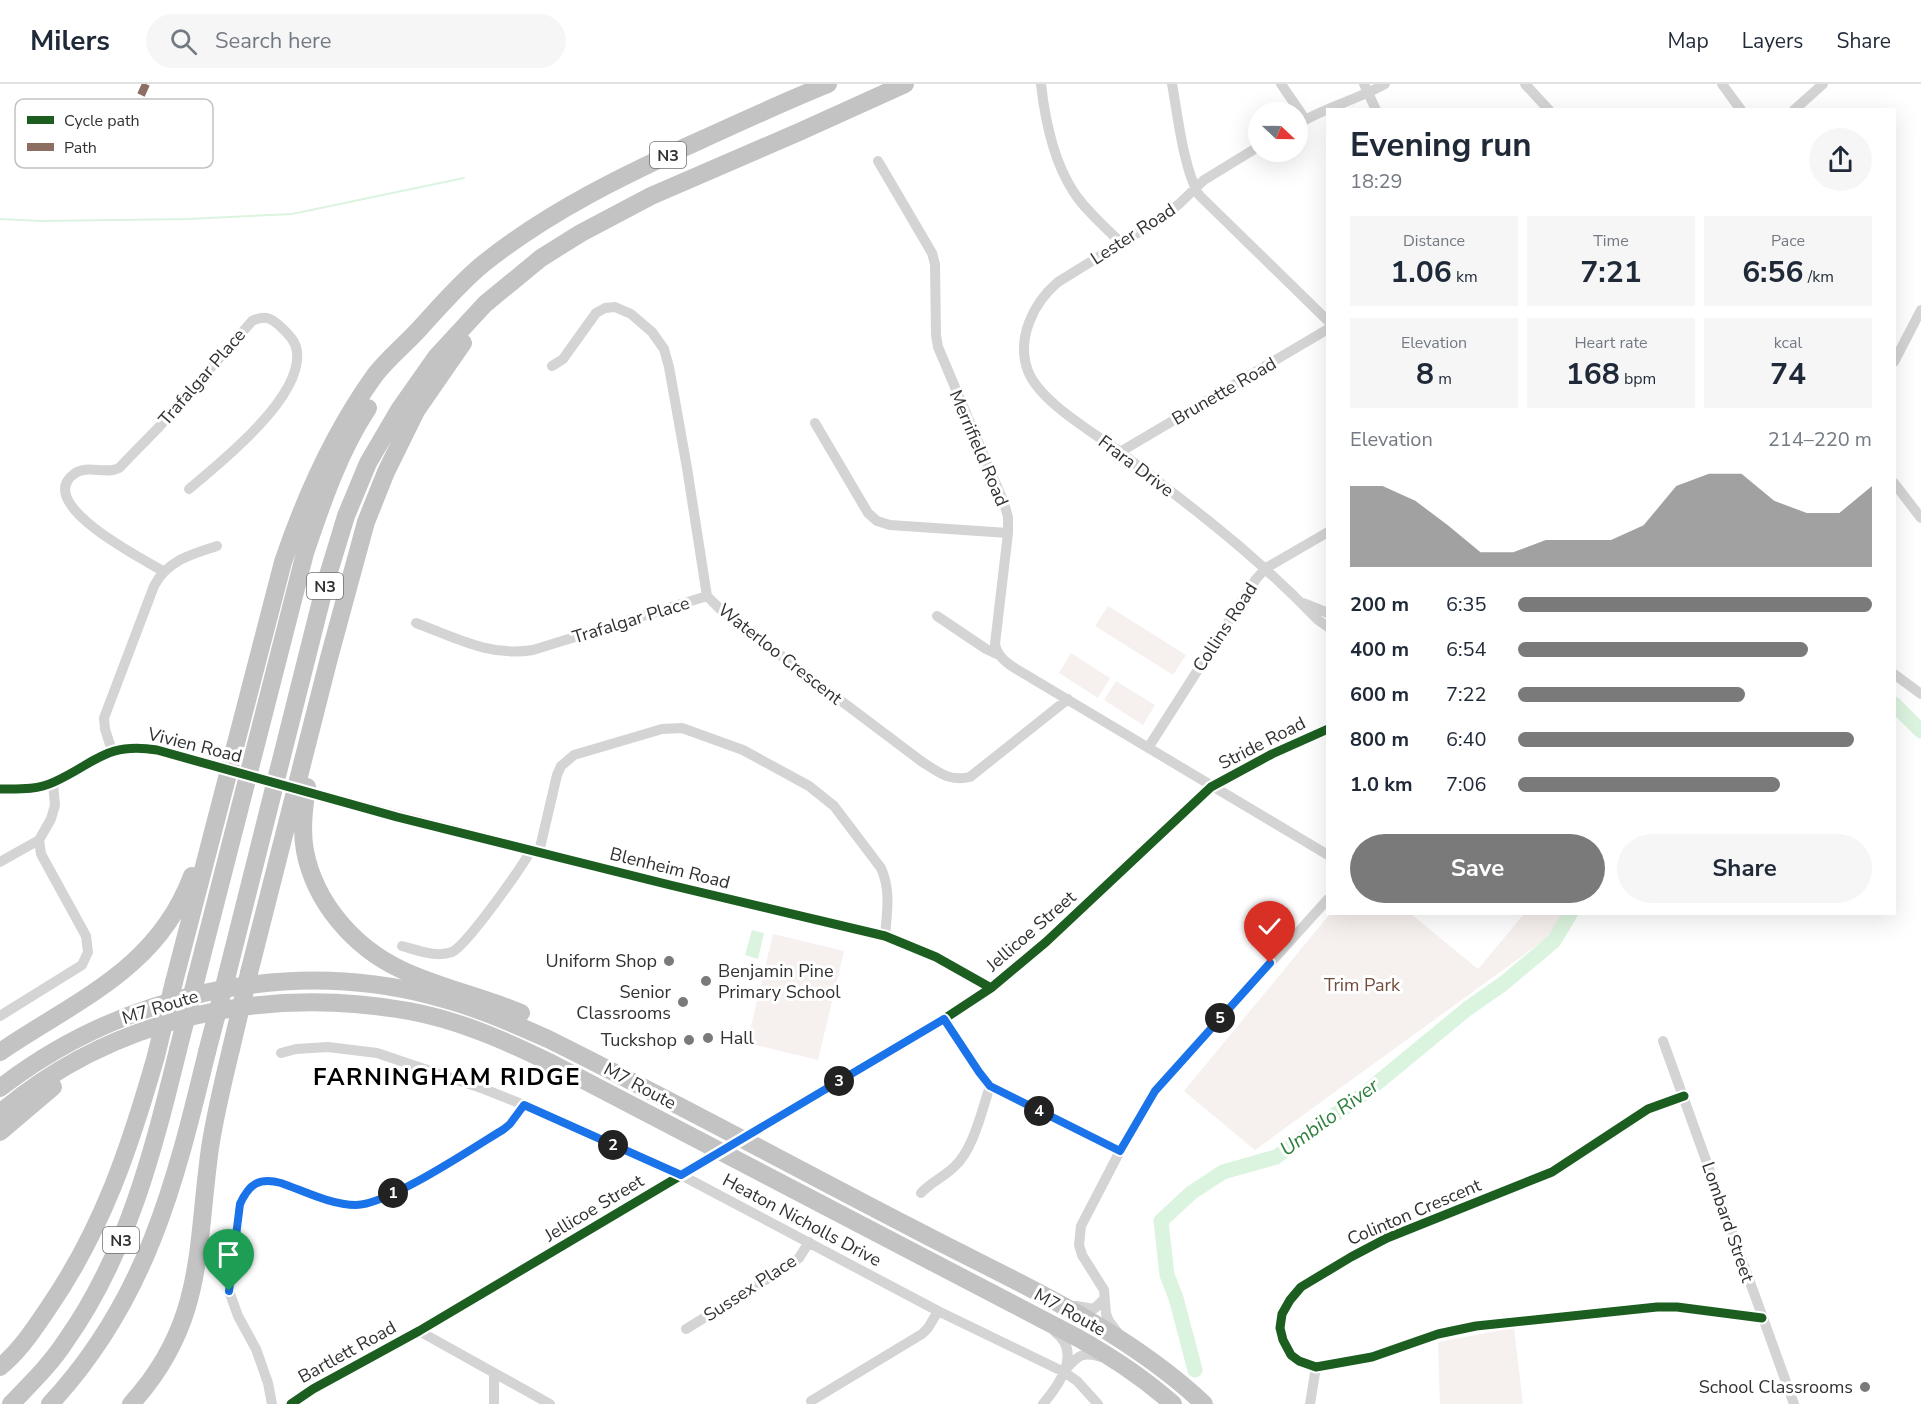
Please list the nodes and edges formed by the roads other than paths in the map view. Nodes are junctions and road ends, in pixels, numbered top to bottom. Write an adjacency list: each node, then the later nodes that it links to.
1 (828, 84): 27 (highway, N3)
2 (905, 84): 23 (highway, N3)
3 (1041, 84): 22 (street)
4 (1172, 84): 21 (street)
5 (1281, 84): 11 (street)
6 (1385, 84): 10 (street)
7 (1525, 84): 14 (street)
8 (1722, 84): 15 (street)
9 (1822, 84): 16 (street)
10 (1366, 89): 12 (street); 13 (street)
11 (1291, 102)
12 (1330, 108)
13 (1375, 108)
14 (1546, 108)
15 (1740, 108)
16 (1796, 108)
17 (1326, 110): 18 (street)
18 (1308, 118)
19 (1248, 153): 21 (street, Lester Road)
20 (878, 161): 36 (street, Merrifield Road)
21 (1195, 188): 22 (street, Lester Road); 26 (street)
22 (1121, 243): 24 (street, Lester Road)
23 (541, 258): 48 (highway); 100 (highway, N3, bridge)
24 (1036, 305): 32 (street, Frara Drive)
25 (1921, 310): 29 (street)
26 (1326, 319)
27 (422, 326): 56 (highway); 99 (highway, N3, bridge)
28 (1326, 330): 32 (street, Brunette Road)
29 (1896, 358)
30 (552, 366): 41 (street, Waterloo Crescent)
31 (815, 423): 36 (street)
32 (1120, 452): 39 (street, Frara Drive)
33 (1896, 486): 35 (street)
34 (189, 489): 40 (street, Trafalgar Place)
35 (1921, 518)
36 (1008, 533): 47 (street, Merrifield Road)
37 (1326, 533): 39 (street, Collins Road)
38 (217, 546): 40 (street)
39 (1266, 568): 42 (street, Frara Drive); 53 (street, Collins Road)
40 (163, 571): 54 (street)
41 (707, 596): 45 (street, Trafalgar Place); 51 (street, Waterloo Crescent)
42 (1300, 602): 43 (street, Frara Drive); 46 (street, Frara Drive)
43 (1326, 612)
44 (937, 616): 47 (street)
45 (416, 623)
46 (1326, 626)
47 (999, 655): 51 (street)
48 (329, 658): 79 (highway); 101 (highway, bridge)
49 (1896, 675): 50 (street)
50 (1921, 694)
51 (1068, 699): 53 (street)
52 (1326, 730): 57 (street, Stride Road)
53 (1148, 748): 57 (street)
54 (112, 751): 55 (street, Vivien Road); 59 (street, Vivien Road, bridge)
55 (54, 783): 58 (street); 60 (street)
56 (225, 784): 72 (highway); 94 (highway, bridge)
57 (1212, 787): 62 (street); 67 (street, Jellicoe Street)
58 (0, 789)
59 (334, 799): 61 (street, Blenheim Road)
60 (39, 840): 63 (street); 68 (street)
61 (535, 851): 65 (street, Blenheim Road); 65 (street); 66 (street)
62 (1326, 854)
63 (0, 862)
64 (1326, 901): 81 (street)
65 (885, 936): 67 (street, Blenheim Road)
66 (402, 946)
67 (991, 988): 69 (street, Jellicoe Street)
68 (0, 1016)
69 (944, 1019): 74 (street); 82 (street, Jellicoe Street, bridge)
70 (1663, 1041): 76 (street, Lombard Street)
71 (114, 1042): 78 (highway, M7 Route); 80 (highway); 88 (highway, M7 Route)
72 (0, 1052)
73 (281, 1053): 77 (street, Heaton Nicholls Drive)
74 (990, 1086): 81 (street); 83 (street)
75 (0, 1088): 79 (highway, M7 Route)
76 (1684, 1096): 89 (street, Lombard Street); 95 (street, Colinton Crescent)
77 (524, 1105): 82 (street, Heaton Nicholls Drive); 102 (street)
78 (0, 1113)
79 (724, 1131): 85 (highway, M7 Route)
80 (0, 1132)
81 (1120, 1151): 86 (street)
82 (686, 1172): 84 (street, Heaton Nicholls Drive); 91 (street, Jellicoe Street)
83 (921, 1193)
84 (809, 1242): 87 (street, Heaton Nicholls Drive); 90 (street, Sussex Place)
85 (1044, 1297): 86 (street); 92 (highway, M7 Route)
86 (1103, 1300): 92 (street)
87 (938, 1311): 96 (street, Heaton Nicholls Drive); 98 (street)
88 (1033, 1315): 93 (highway, M7 Route); 96 (street)
89 (1762, 1318): 95 (street); 111 (street, Lombard Street)
90 (686, 1329)
91 (420, 1331): 97 (street); 103 (street, Bartlett Road)
92 (1127, 1343): 109 (highway, M7 Route)
93 (1117, 1362): 96 (street); 108 (highway, M7 Route)
94 (0, 1367)
95 (1317, 1367): 110 (street)
96 (1064, 1372): 106 (street); 107 (street, Heaton Nicholls Drive)
97 (494, 1373): 104 (street); 105 (street)
98 (811, 1401)
99 (12, 1404)
100 (50, 1404)
101 (131, 1404)
102 (272, 1404)
103 (291, 1404)
104 (494, 1404)
105 (550, 1404)
106 (1043, 1404)
107 (1098, 1404)
108 (1173, 1404)
109 (1203, 1404)
110 (1310, 1404)
111 (1794, 1404)

